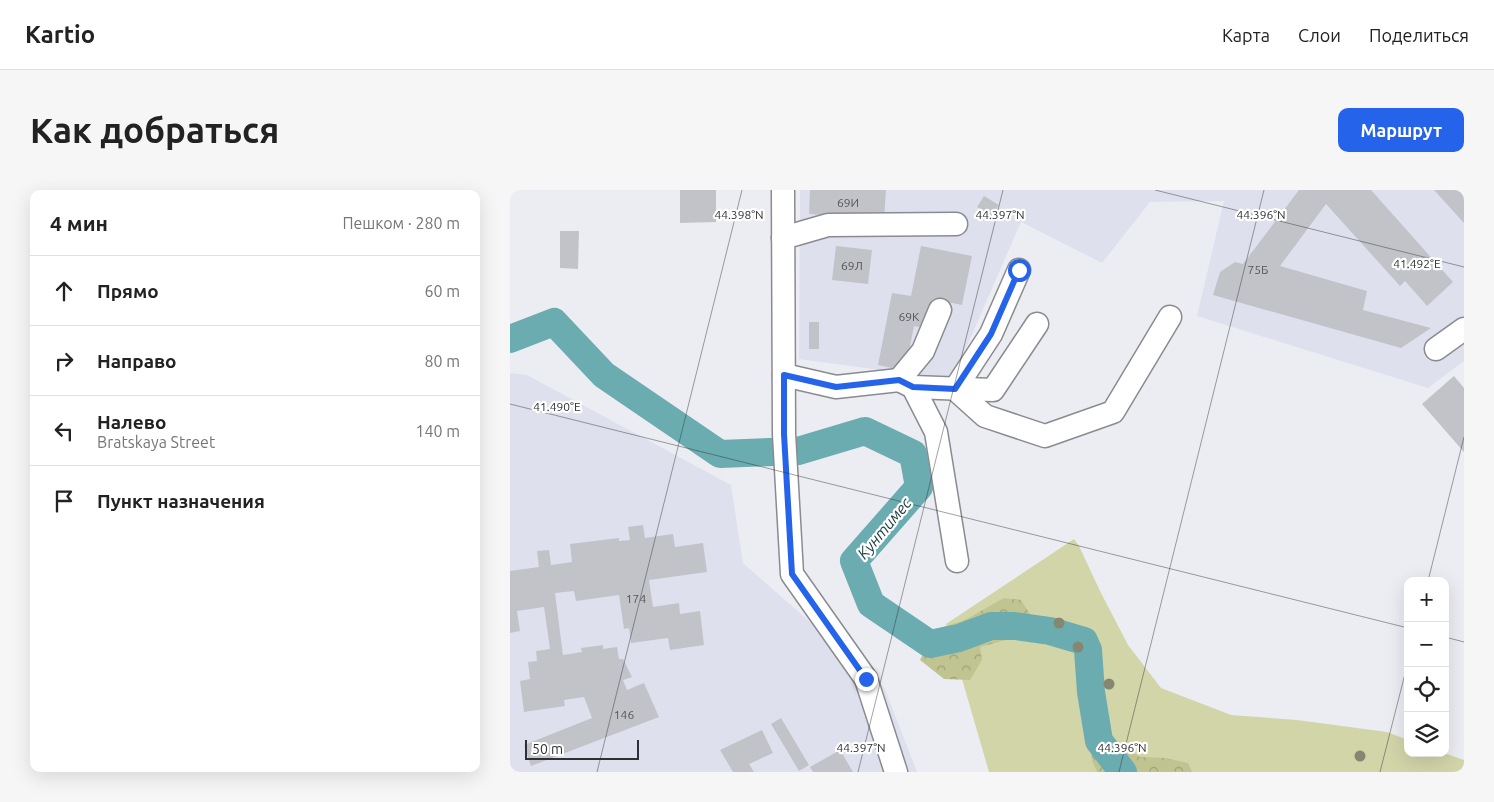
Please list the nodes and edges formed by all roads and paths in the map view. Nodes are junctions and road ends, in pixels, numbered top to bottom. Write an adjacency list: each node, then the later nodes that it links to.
1 (783, 190): 3 (street)
2 (956, 224): 3 (street)
3 (783, 238): 10 (street)
4 (1019, 270): 12 (street)
5 (940, 310): 11 (street)
6 (1170, 317): 12 (street)
7 (1037, 324): 12 (street)
8 (1464, 329): 9 (street)
9 (1436, 349)
10 (784, 375): 11 (street); 14 (street)
11 (906, 384): 12 (street); 13 (street)
12 (955, 389)
13 (957, 561)
14 (896, 772)

